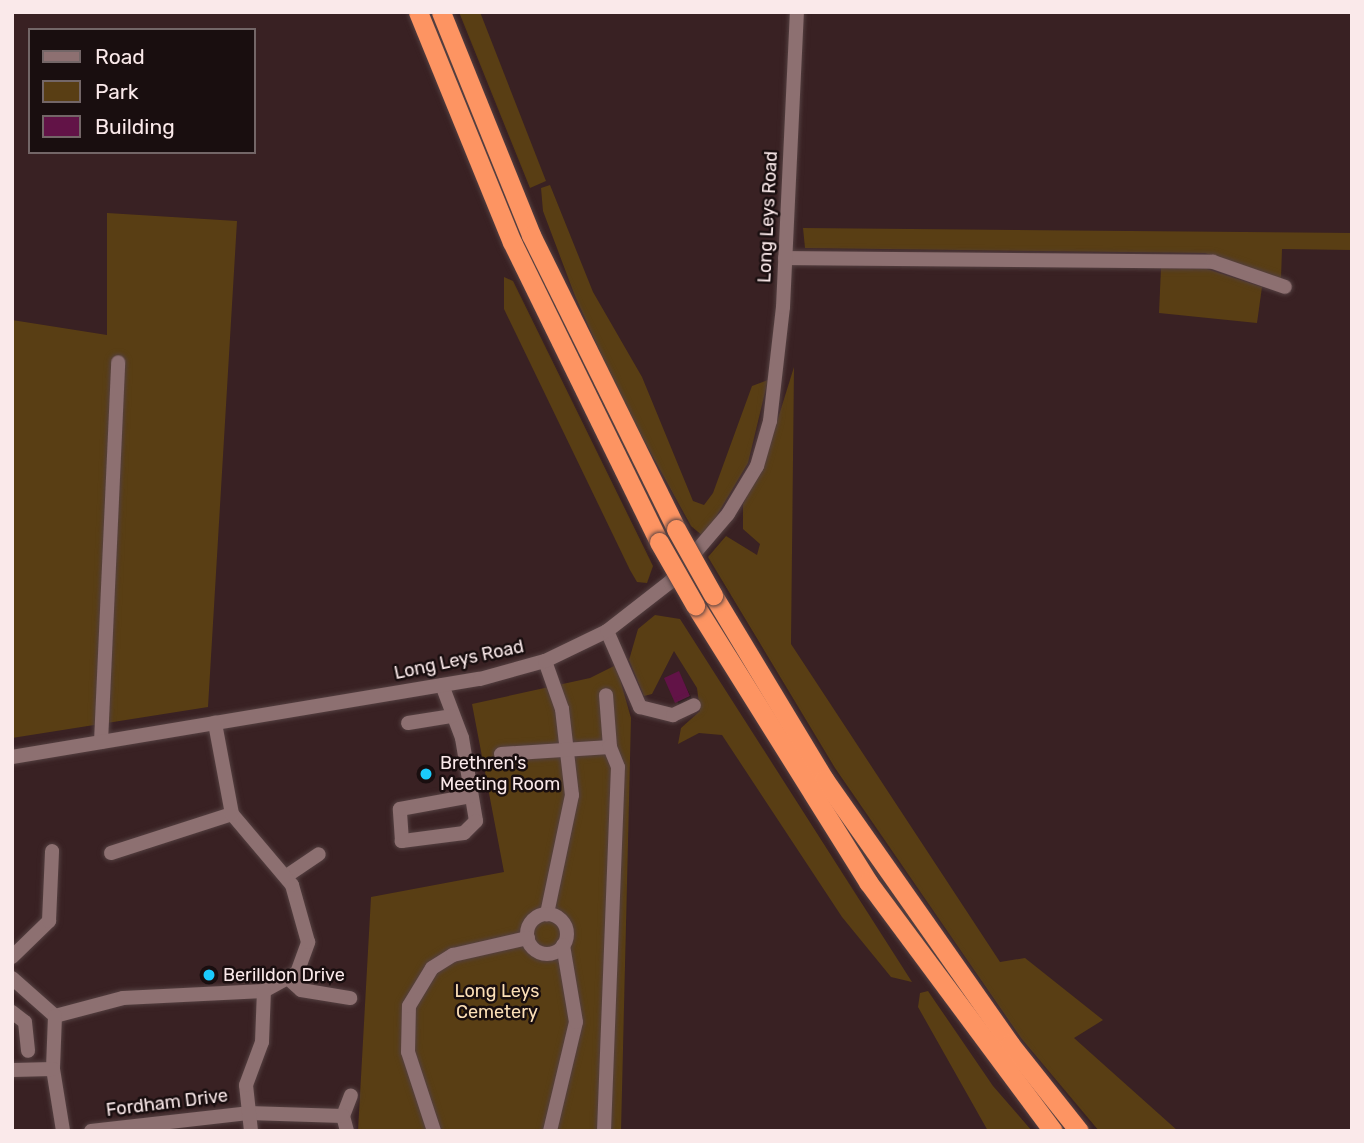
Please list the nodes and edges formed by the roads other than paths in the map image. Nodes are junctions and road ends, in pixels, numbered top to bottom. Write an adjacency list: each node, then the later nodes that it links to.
1 (418, 12): 49 (highway, bridge)
2 (441, 12): 50 (highway, bridge)
3 (797, 12): 4 (street, Long Leys Road)
4 (785, 258): 5 (street); 7 (street, Long Leys Road)
5 (1285, 286)
6 (118, 362): 15 (street)
7 (607, 631): 8 (street, Long Leys Road); 11 (street)
8 (545, 661): 9 (street, Long Leys Road); 16 (street)
9 (442, 685): 12 (street); 13 (street, Long Leys Road)
10 (606, 695): 17 (street)
11 (694, 705)
12 (452, 716): 14 (street); 20 (street)
13 (215, 723): 15 (street, Long Leys Road); 21 (street)
14 (408, 723)
15 (101, 742): 19 (street, Long Leys Road)
16 (568, 746): 17 (street); 18 (street); 26 (street)
17 (610, 747): 48 (street)
18 (501, 754)
19 (12, 757)
20 (471, 796): 20 (street)
21 (232, 814): 23 (street); 25 (street)
22 (51, 851): 29 (street)
23 (111, 853)
24 (319, 854): 25 (street)
25 (288, 875): 31 (street)
26 (547, 914): 27 (street); 28 (street)
27 (528, 938): 28 (street); 46 (street)
28 (563, 945): 47 (street)
29 (12, 957)
30 (12, 978): 35 (street)
31 (290, 980): 32 (street); 33 (street)
32 (264, 991): 35 (street); 40 (street)
33 (350, 998)
34 (12, 1012): 36 (street)
35 (55, 1016): 37 (street)
36 (28, 1051)
37 (53, 1069): 38 (street); 42 (street)
38 (12, 1070)
39 (351, 1095): 41 (street)
40 (248, 1113): 41 (street, Fordham Drive); 43 (street, Fordham Drive); 44 (street)
41 (343, 1116): 45 (street)
42 (63, 1131)
43 (91, 1131)
44 (250, 1131)
45 (347, 1131)
46 (434, 1131)
47 (550, 1131)
48 (604, 1131)
49 (1053, 1131)
50 (1079, 1131)

